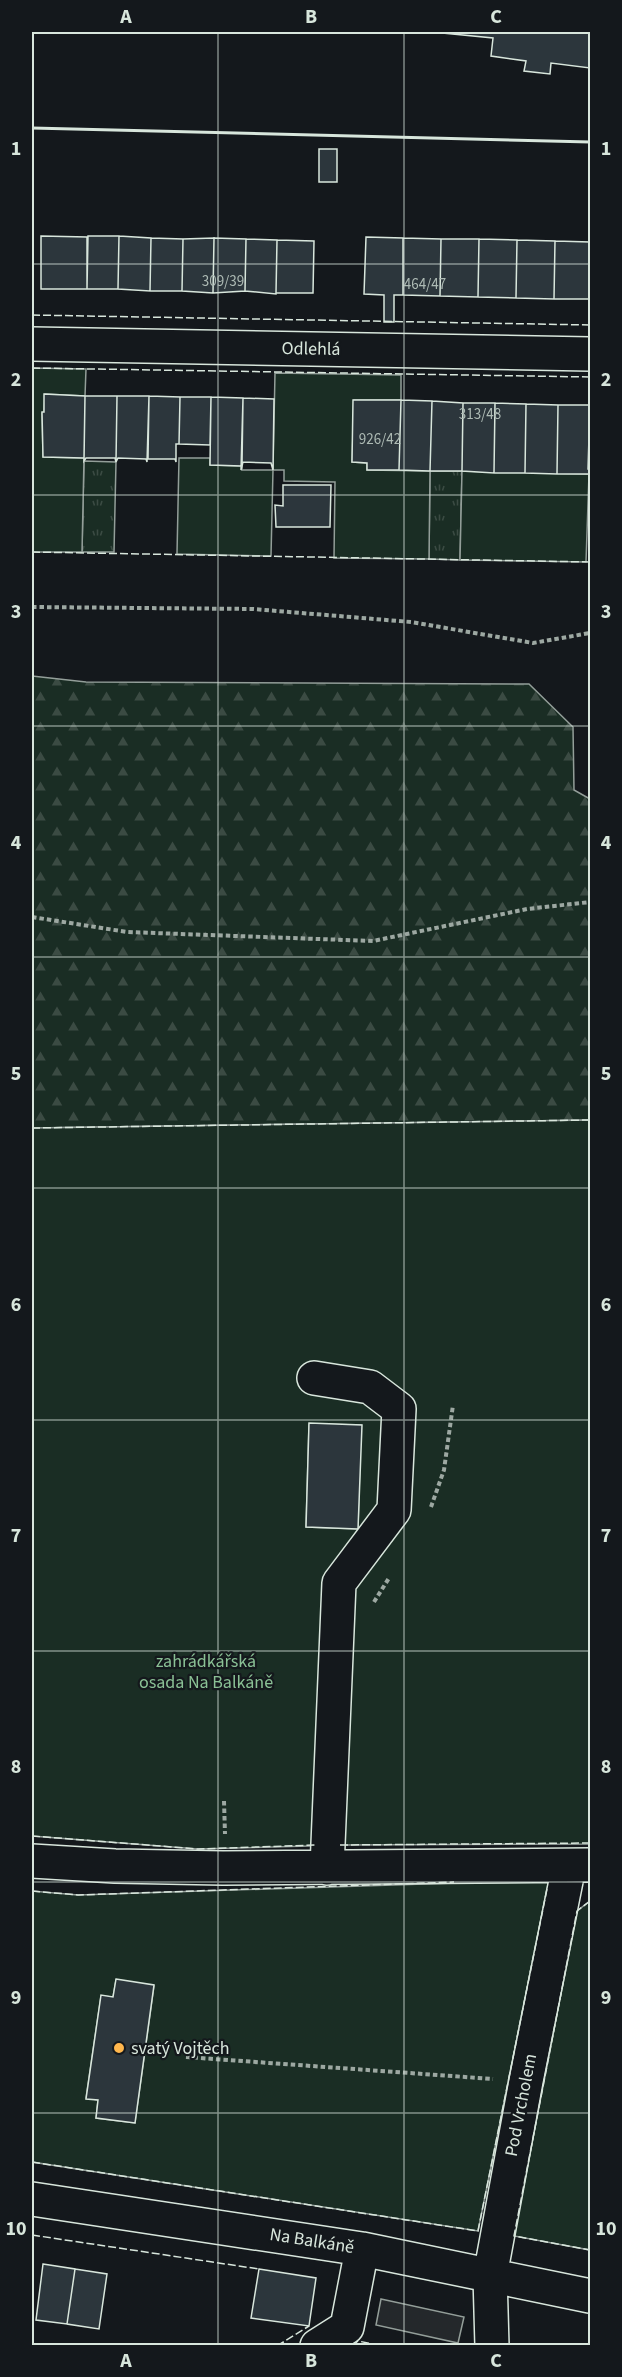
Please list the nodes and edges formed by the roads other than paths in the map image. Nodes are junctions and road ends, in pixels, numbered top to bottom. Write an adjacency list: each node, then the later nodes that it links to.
1 (32, 344): 2 (street, Odlehlá)
2 (591, 354)
3 (314, 1378): 6 (street)
4 (32, 1861): 6 (street)
5 (580, 1866): 6 (street); 9 (street, Pod Vrcholem)
6 (327, 1868)
7 (32, 2199): 8 (street, Na Balkáně)
8 (362, 2249): 9 (street, Na Balkáně); 11 (street)
9 (490, 2276): 10 (street, Na Balkáně); 12 (street, Pod Vrcholem)
10 (591, 2296)
11 (317, 2346)
12 (492, 2346)

